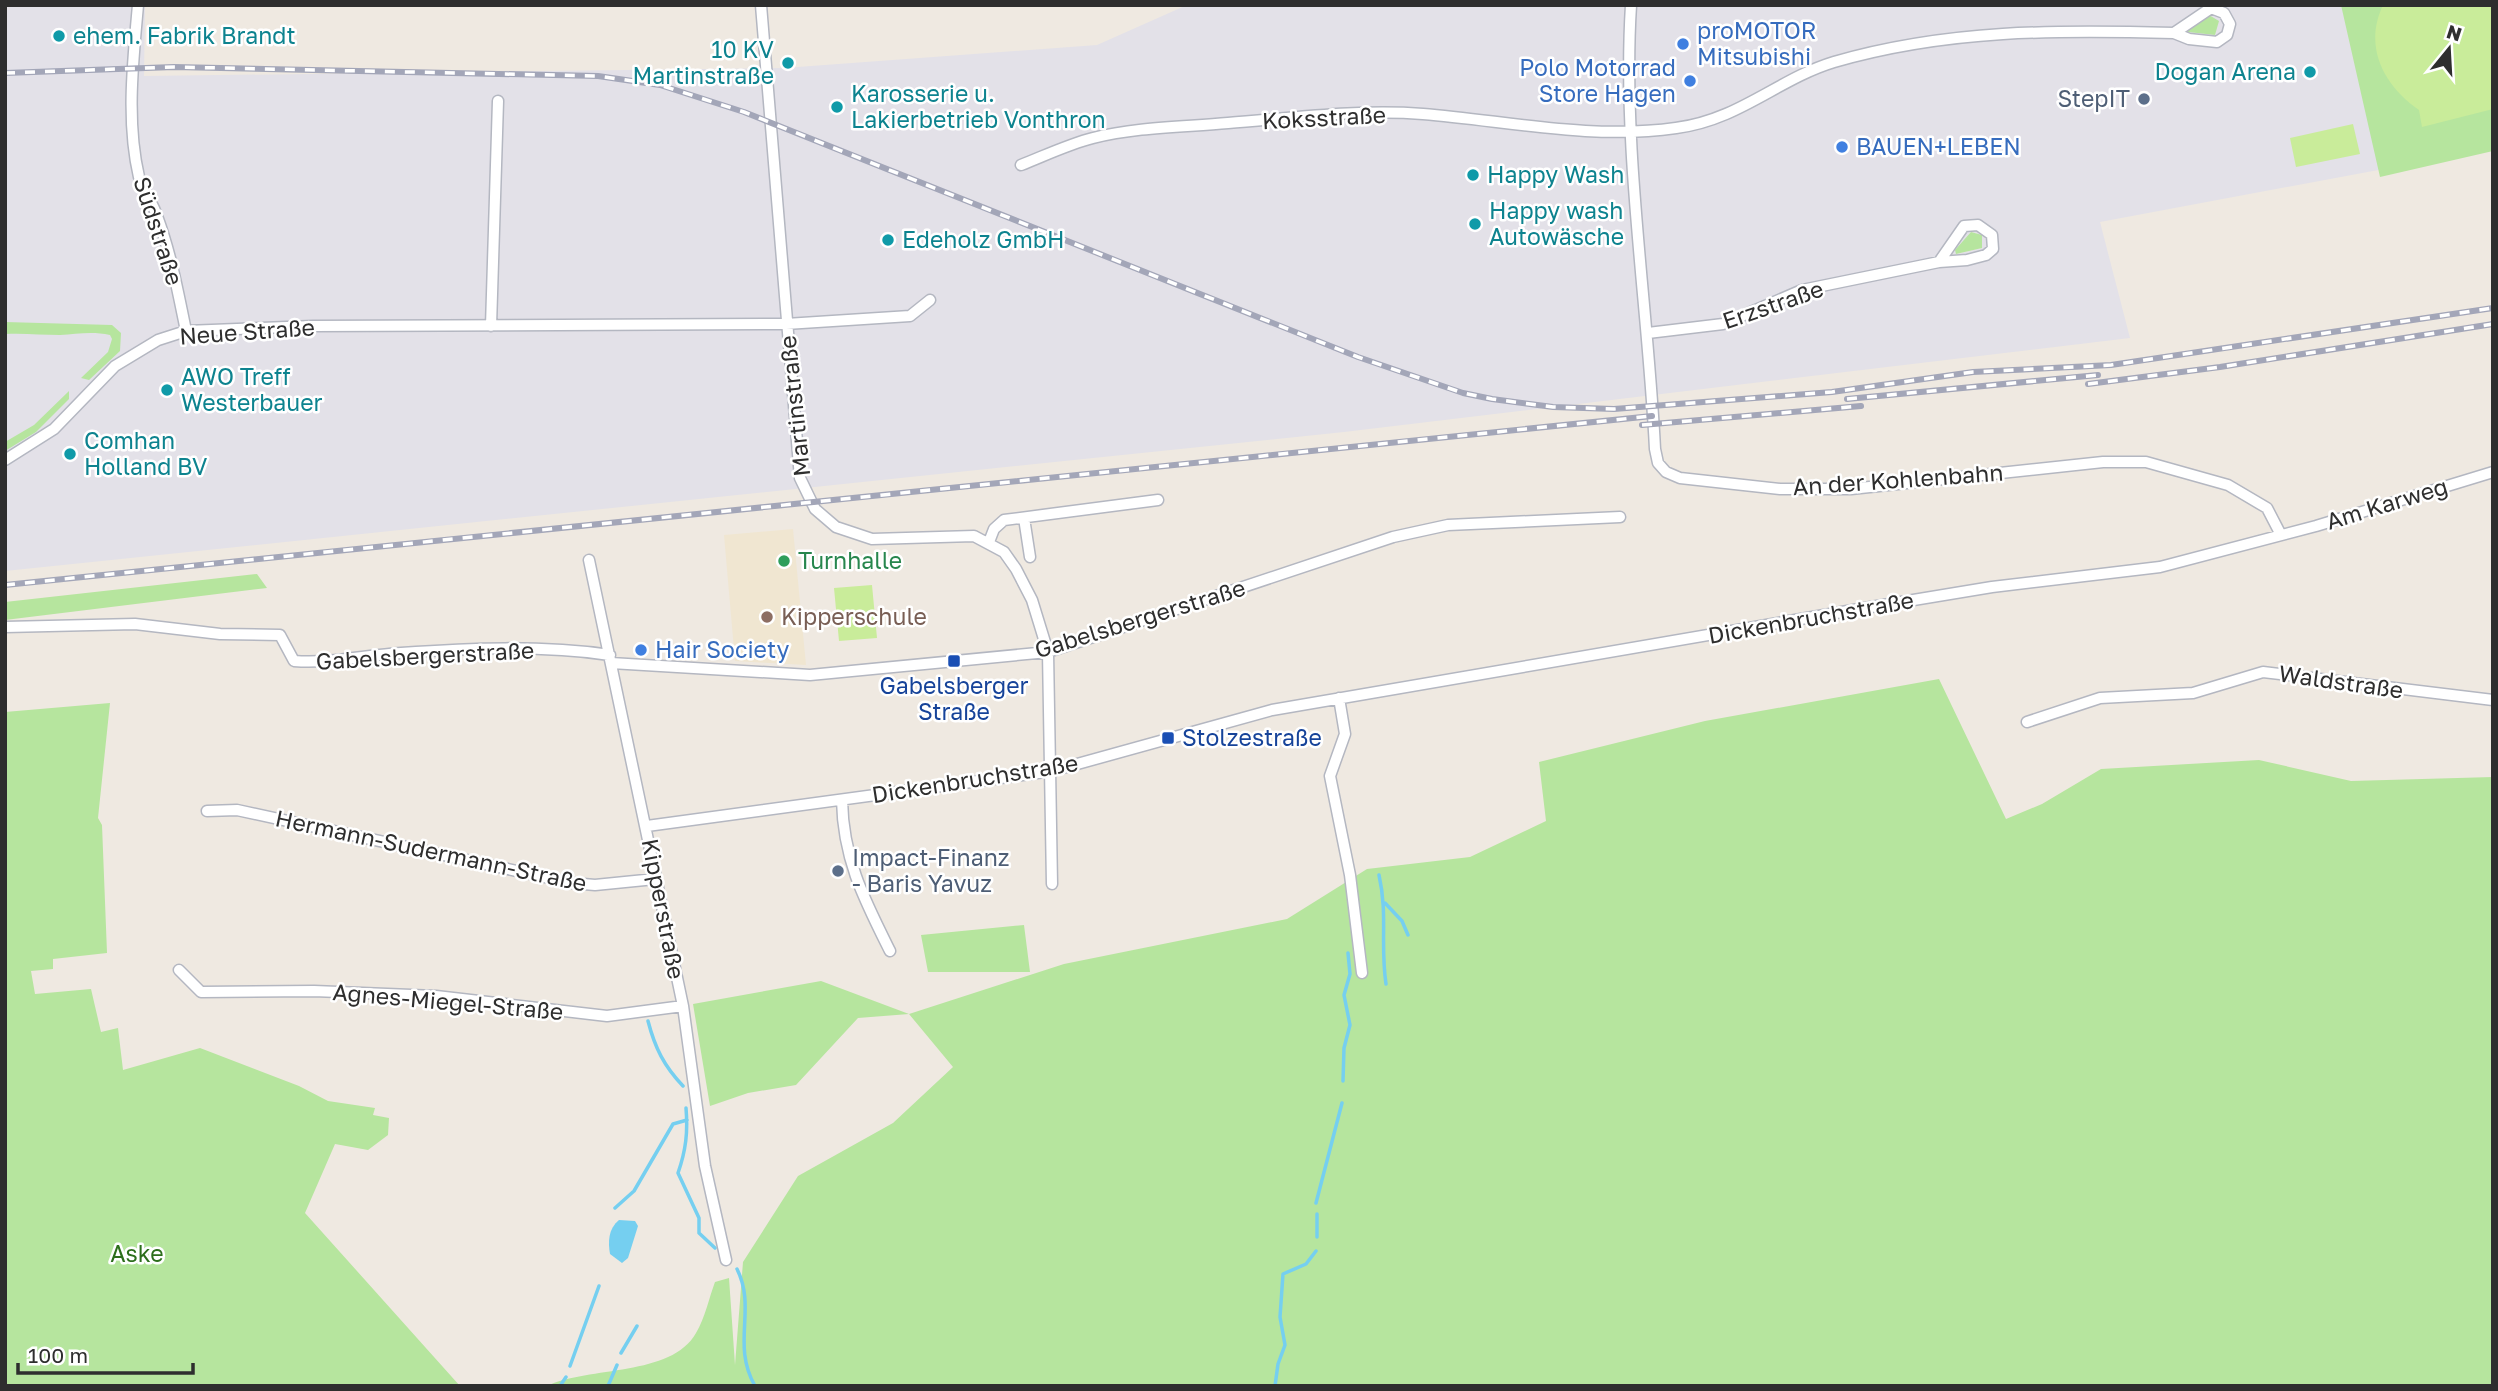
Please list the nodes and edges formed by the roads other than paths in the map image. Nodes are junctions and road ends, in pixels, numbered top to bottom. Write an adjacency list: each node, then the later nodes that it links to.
1 (138, 5): 12 (street, Südstraße)
2 (761, 5): 10 (street, Martinstraße)
3 (1631, 5): 6 (street, An der Kohlenbahn)
4 (2174, 33): 4 (street, Koksstraße); 6 (street, Koksstraße)
5 (498, 101): 11 (street)
6 (1633, 132): 7 (street, Koksstraße); 13 (street, An der Kohlenbahn)
7 (1021, 165)
8 (1938, 262): 8 (street, Erzstraße); 13 (street, Erzstraße)
9 (930, 300): 10 (street, Martinstraße)
10 (786, 324): 11 (street, Neue Straße); 20 (street, Martinstraße)
11 (491, 326): 12 (street, Neue Straße)
12 (186, 331): 14 (street, Neue Straße)
13 (1648, 333): 19 (street, An der Kohlenbahn)
14 (5, 460)
15 (2493, 472): 19 (street, Am Karweg)
16 (1158, 500): 18 (street)
17 (1620, 517): 24 (street, Gabelsbergerstraße)
18 (1024, 518): 20 (street); 21 (street)
19 (2281, 535): 26 (street, Dickenbruchstraße)
20 (989, 542): 24 (street)
21 (1030, 557)
22 (589, 559): 25 (street, Kipperstraße)
23 (5, 627): 25 (street, Gabelsbergerstraße)
24 (1048, 652): 25 (street, Gabelsbergerstraße); 29 (street)
25 (610, 659): 32 (street, Kipperstraße)
26 (1339, 698): 29 (street, Dickenbruchstraße); 37 (street)
27 (2493, 700): 28 (street, Waldstraße)
28 (2028, 722)
29 (1052, 771): 30 (street, Dickenbruchstraße); 34 (street)
30 (842, 800): 32 (street, Dickenbruchstraße); 35 (street)
31 (207, 811): 33 (street, Hermann-Sudermann-Straße)
32 (647, 826): 33 (street, Kipperstraße)
33 (655, 878): 38 (street, Kipperstraße)
34 (1052, 884)
35 (890, 951)
36 (179, 970): 38 (street, Agnes-Miegel-Straße)
37 (1362, 973)
38 (683, 1006): 39 (street, Kipperstraße)
39 (726, 1260)

